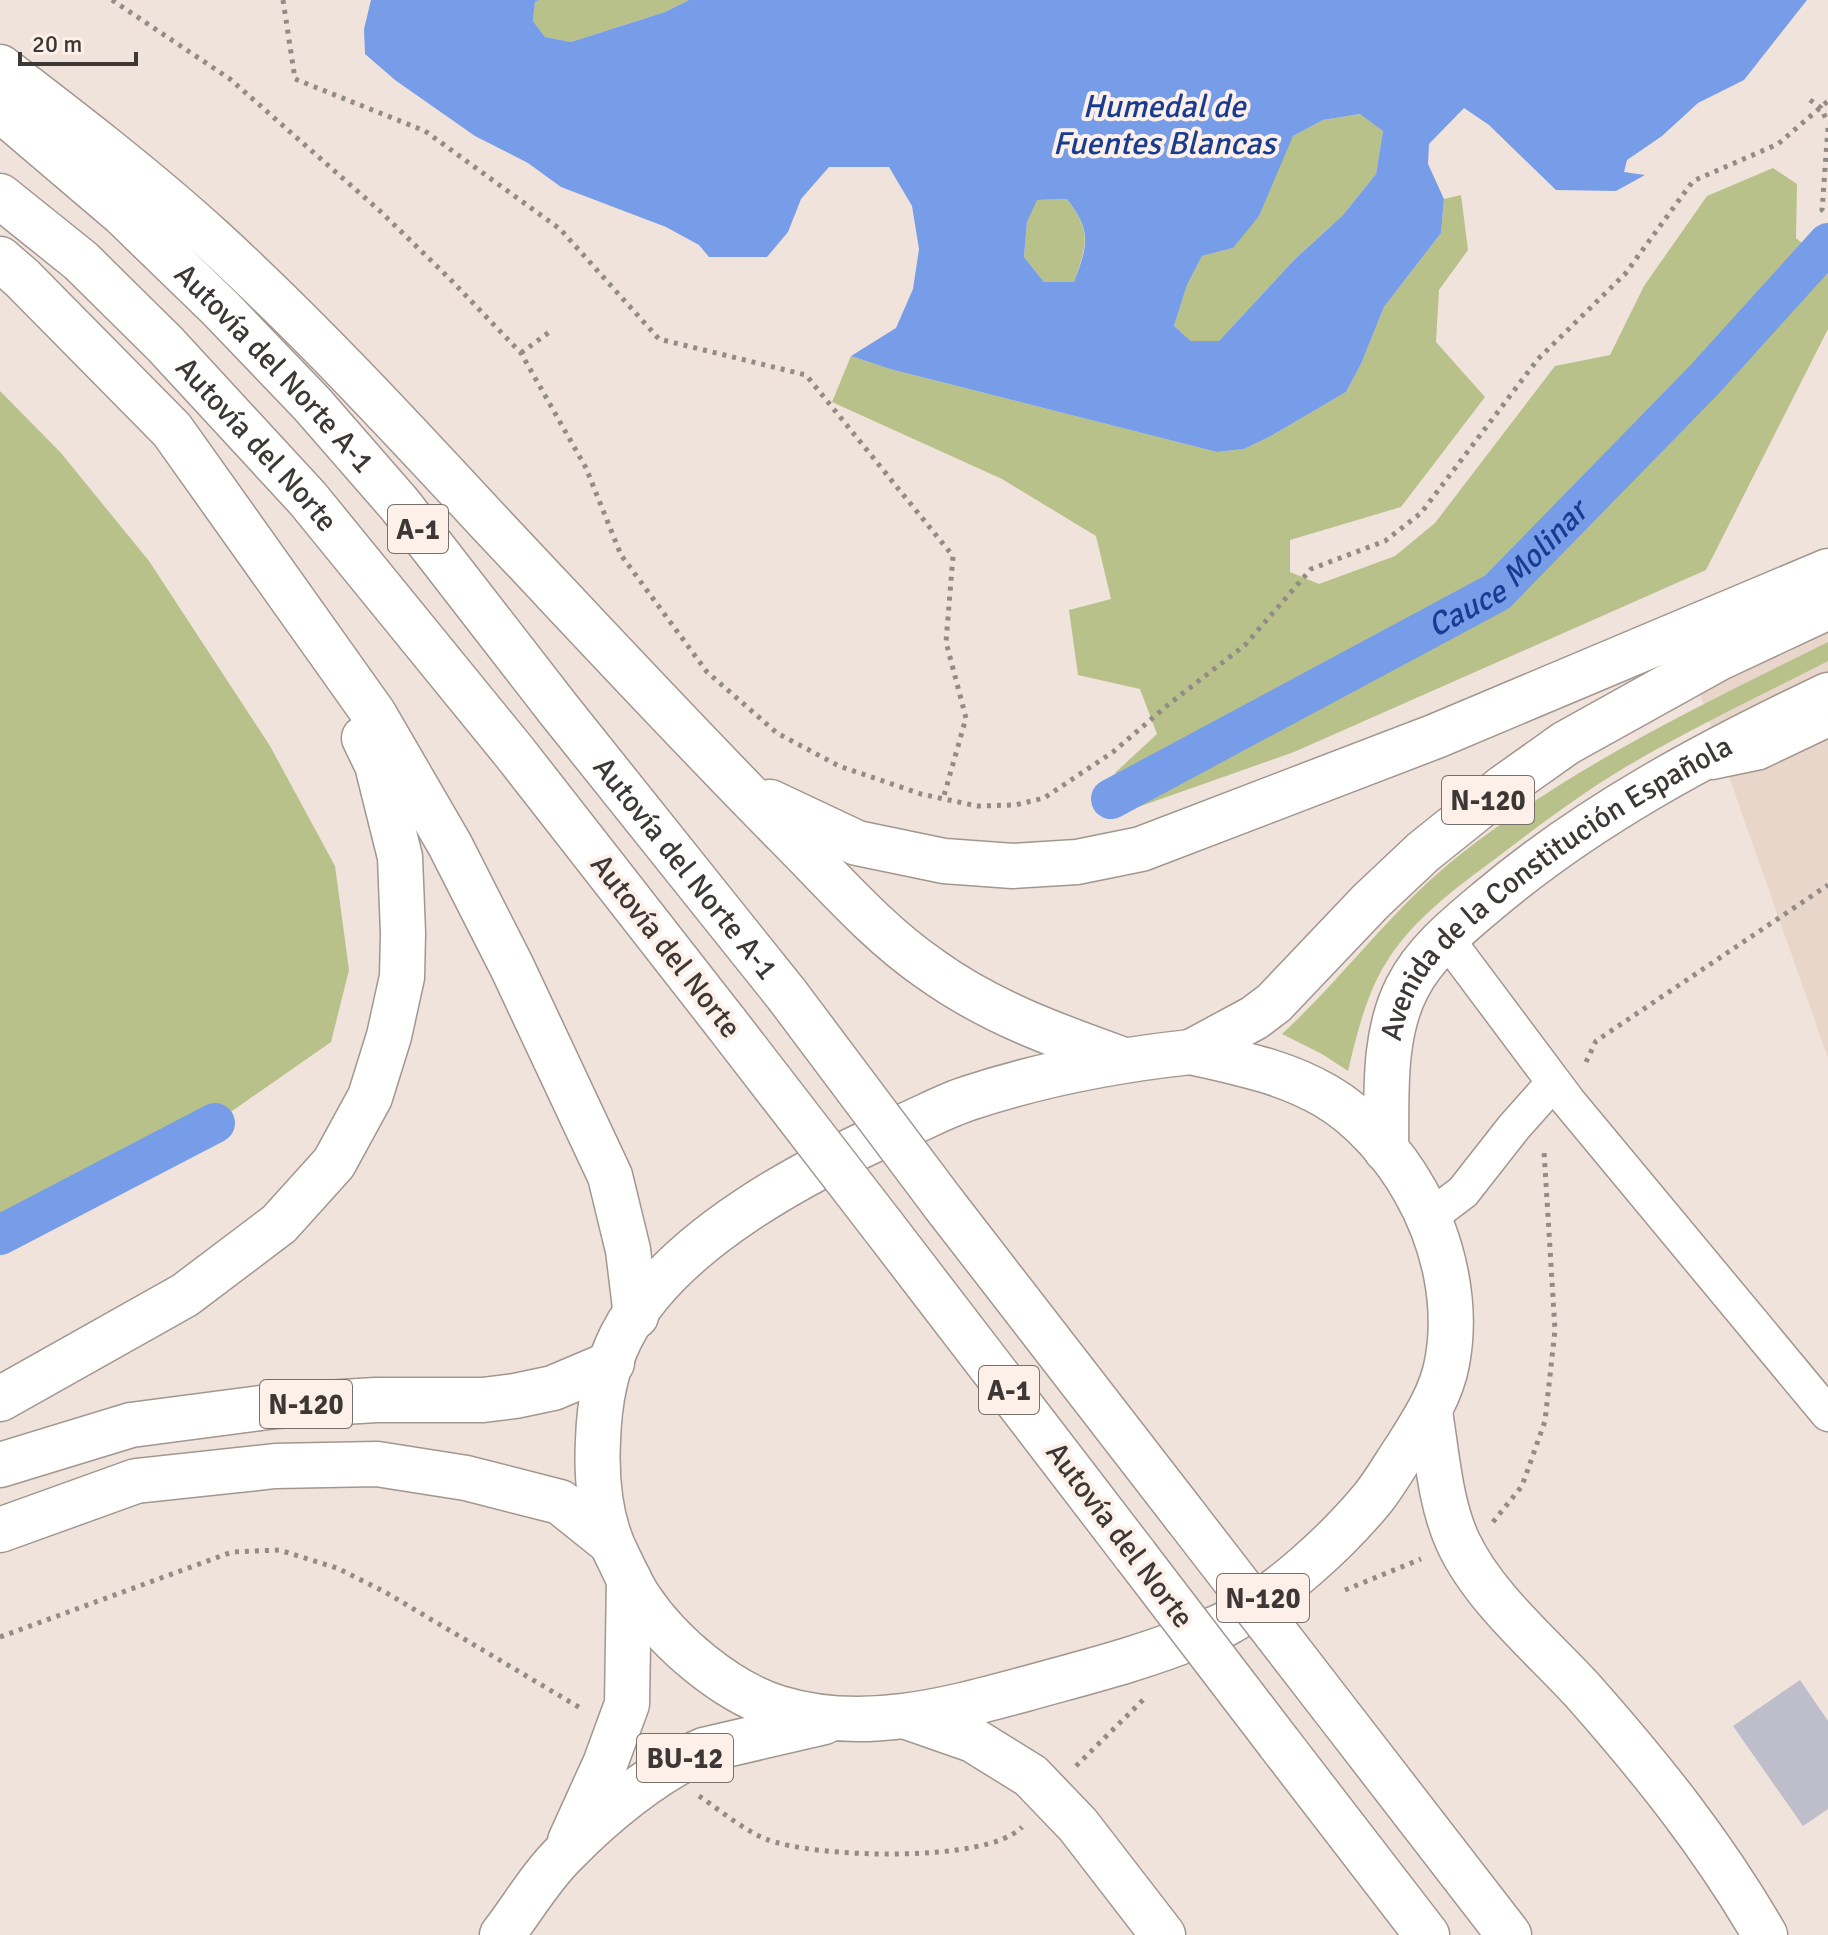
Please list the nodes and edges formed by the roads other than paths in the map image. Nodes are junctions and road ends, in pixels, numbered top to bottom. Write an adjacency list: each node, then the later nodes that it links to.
1 (0, 67): 10 (highway)
2 (0, 109): 13 (highway, Autovía del Norte A-1 / A-1)
3 (0, 196): 32 (highway, Autovía del Norte / A-1, bridge)
4 (0, 259): 7 (highway)
5 (1828, 571): 10 (highway)
6 (1828, 607): 14 (highway, N-120)
7 (324, 644): 19 (highway); 21 (highway)
8 (1828, 695): 11 (highway, Avenida de la Constitución Española / N-120)
9 (1828, 728): 11 (lane)
10 (712, 759): 15 (highway)
11 (1664, 780): 12 (highway, Avenida de la Constitución Española / N-120)
12 (1446, 938): 16 (street); 17 (highway, Avenida de la Constitución Española / N-120)
13 (787, 995): 33 (highway, Autovía del Norte / A-1, bridge)
14 (1191, 1052): 15 (highway, N-120); 17 (highway, N-120)
15 (1121, 1059): 19 (highway, N-120)
16 (1561, 1092): 18 (street); 23 (street)
17 (1386, 1150): 18 (highway, N-120)
18 (1430, 1217): 22 (highway, N-120)
19 (636, 1316): 20 (highway, N-120)
20 (612, 1363): 24 (highway, N-120); 26 (highway, N-120)
21 (0, 1399)
22 (1430, 1412): 27 (highway, N-120); 34 (highway)
23 (1828, 1414)
24 (0, 1465)
25 (0, 1530): 26 (highway, N-120)
26 (620, 1560): 28 (highway, N-120); 29 (highway, BU-12)
27 (907, 1717): 28 (highway, N-120); 31 (highway)
28 (834, 1720): 29 (highway, BU-12)
29 (564, 1853): 30 (highway, BU-12)
30 (502, 1935)
31 (1163, 1935)
32 (1427, 1935)
33 (1509, 1935)
34 (1765, 1935)

